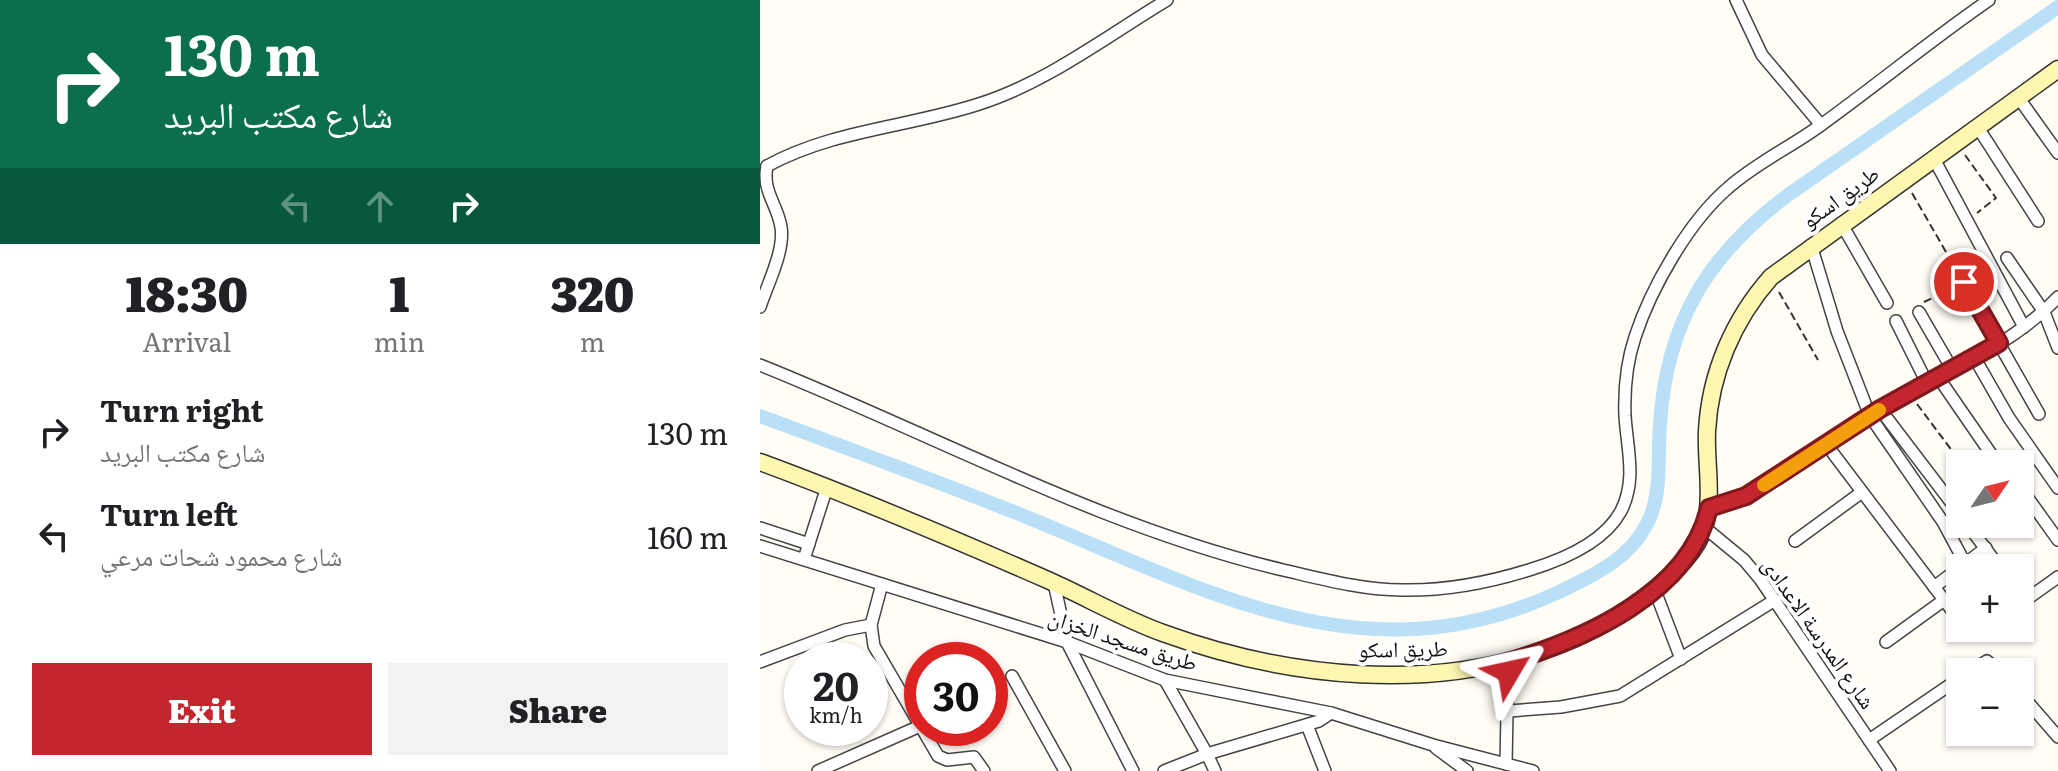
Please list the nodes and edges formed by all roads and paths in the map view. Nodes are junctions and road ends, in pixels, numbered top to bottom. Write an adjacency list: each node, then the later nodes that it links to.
1 (1167, 0): 11 (street)
2 (1736, 0): 6 (street)
3 (1989, 0): 6 (street)
4 (2058, 69): 5 (street, طريق اسكو)
5 (2018, 97): 7 (street, طريق اسكو); 9 (street)
6 (1821, 125): 31 (street)
7 (1977, 126): 8 (street, طريق اسكو); 14 (street)
8 (1956, 141): 10 (street, طريق اسكو); 13 (path)
9 (2058, 153)
10 (1933, 157): 12 (street, طريق اسكو); 13 (street)
11 (764, 164): 22 (street)
12 (1903, 178): 15 (street, طريق اسكو); 19 (path)
13 (1966, 221): 26 (street)
14 (2038, 221)
15 (1841, 223): 16 (street, طريق اسكو); 21 (street)
16 (1811, 245): 18 (street, طريق اسكو); 35 (street)
17 (2007, 258): 24 (street)
18 (1771, 277): 30 (path); 46 (street, طريق اسكو)
19 (1964, 282): 23 (path); 27 (street)
20 (2058, 297): 24 (street)
21 (1887, 303)
22 (760, 307)
23 (1919, 312): 32 (street)
24 (2044, 312): 26 (street); 28 (street)
25 (1896, 321): 33 (street)
26 (2024, 327): 27 (street)
27 (1999, 343): 29 (street); 36 (street)
28 (2058, 348)
29 (1974, 357): 32 (street); 42 (street)
30 (1818, 360)
31 (760, 365)
32 (1952, 369): 33 (street)
33 (1932, 380): 34 (street); 39 (street)
34 (1910, 393): 35 (street); 38 (path)
35 (1875, 412): 37 (street); 44 (street); 55 (street)
36 (2039, 414)
37 (1826, 444): 43 (street); 46 (street)
38 (1952, 450)
39 (1987, 450)
40 (760, 462): 41 (street, طريق اسكو)
41 (827, 487): 52 (street); 61 (street, طريق اسكو)
42 (2058, 488)
43 (1862, 492): 51 (street); 63 (street)
44 (1946, 497)
45 (2034, 507): 50 (street)
46 (1709, 508): 47 (street, طريق اسكو)
47 (1704, 527): 64 (street, طريق اسكو); 66 (street, شارع المدرسة الاعدادى)
48 (760, 528): 52 (street)
49 (1978, 538): 54 (street)
50 (2058, 540)
51 (1795, 541)
52 (809, 544): 58 (street)
53 (760, 546): 58 (street, طريق مسجد الخزان)
54 (1986, 548): 56 (street); 57 (street)
55 (1960, 554)
56 (1978, 554)
57 (1990, 554)
58 (804, 559): 62 (street, طريق مسجد الخزان)
59 (2058, 577): 65 (street)
60 (1946, 578): 63 (street)
61 (1054, 583): 70 (street); 74 (street, طريق اسكو)
62 (882, 584): 69 (street); 70 (street, طريق مسجد الخزان)
63 (1934, 587): 67 (street)
64 (1654, 588): 72 (street); 74 (street, طريق اسكو)
65 (2034, 594)
66 (1775, 600): 72 (street); 85 (street, شارع المدرسة الاعدادى)
67 (1944, 600): 68 (street); 71 (street)
68 (1946, 603)
69 (871, 625): 73 (street); 78 (street)
70 (1067, 642): 76 (street, طريق مسجد الخزان); 93 (street)
71 (1886, 642)
72 (1681, 659): 80 (street)
73 (760, 662)
74 (1508, 662): 80 (street)
75 (1012, 676): 92 (street)
76 (1165, 680): 81 (street, طريق مسجد الخزان); 88 (street)
77 (1946, 688): 85 (street)
78 (904, 699)
79 (2034, 709): 84 (street)
80 (1509, 711): 89 (street)
81 (1331, 713): 82 (street); 86 (street, طريق مسجد الخزان)
82 (1307, 725): 88 (street); 96 (street)
83 (904, 733): 90 (street)
84 (2058, 737)
85 (1869, 740): 99 (street, شارع المدرسة الاعدادى)
86 (1433, 745): 89 (street, طريق مسجد الخزان); 97 (street, طريق مسجد الخزان)
87 (932, 746): 91 (street)
88 (1207, 754): 94 (street); 95 (street)
89 (1506, 764): 98 (street, طريق مسجد الخزان)
90 (818, 771)
91 (984, 771)
92 (1065, 771)
93 (1133, 771)
94 (1164, 771)
95 (1215, 771)
96 (1325, 771)
97 (1467, 771)
98 (1533, 771)
99 (1890, 771)

